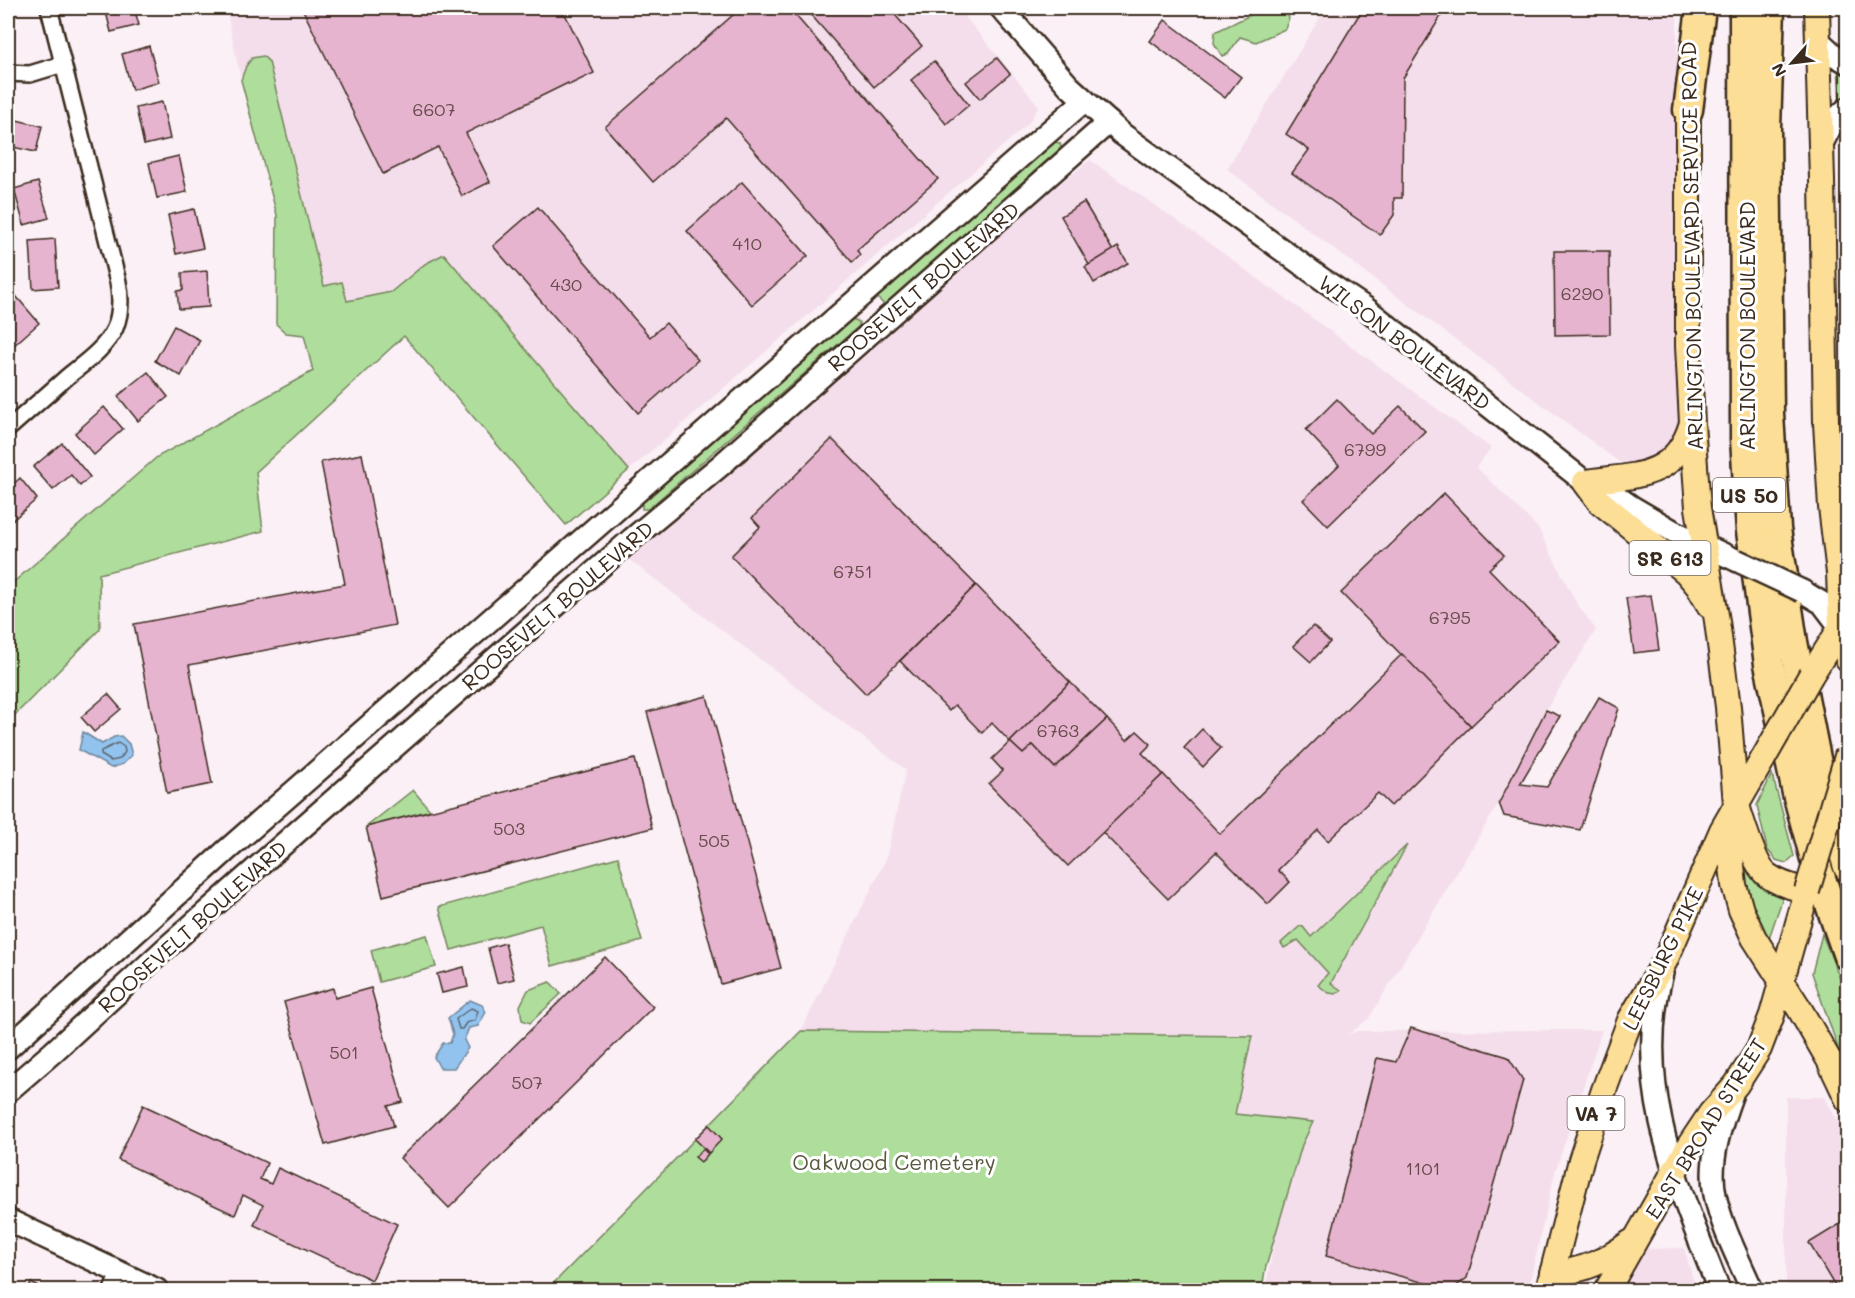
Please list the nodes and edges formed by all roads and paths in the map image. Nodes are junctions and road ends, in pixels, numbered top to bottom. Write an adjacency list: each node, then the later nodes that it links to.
1 (49, 8): 10 (street)
2 (1001, 8): 12 (main road, WILSON BOULEVARD / SR 613)
3 (1687, 8): 14 (main road, ARLINGTON BOULEVARD SERVICE ROAD)
4 (1701, 8): 14 (highway)
5 (1744, 8): 30 (highway, ARLINGTON BOULEVARD / US 50)
6 (1770, 8): 28 (highway, ARLINGTON BOULEVARD / US 50)
7 (1817, 8): 8 (main road)
8 (1818, 40): 9 (main road); 16 (main road)
9 (1848, 63)
10 (63, 64): 11 (street); 18 (street)
11 (8, 73)
12 (1084, 101): 15 (main road, WILSON BOULEVARD / SR 613); 33 (main road, ROOSEVELT BOULEVARD)
13 (1848, 108): 16 (main road)
14 (1688, 110): 17 (main road, ARLINGTON BOULEVARD SERVICE ROAD)
15 (1109, 122): 19 (main road, WILSON BOULEVARD / SR 613); 35 (main road, ROOSEVELT BOULEVARD)
16 (1821, 146): 20 (main road)
17 (1692, 423): 19 (main road); 22 (main road, ARLINGTON BOULEVARD SERVICE ROAD)
18 (8, 429)
19 (1585, 482): 22 (main road, WILSON BOULEVARD / SR 613); 23 (main road, SR 613)
20 (1831, 507): 21 (main road); 24 (main road)
21 (1848, 525)
22 (1704, 546): 23 (main road, ARLINGTON BOULEVARD SERVICE ROAD); 24 (main road, WILSON BOULEVARD / SR 613, bridge)
23 (1717, 621): 27 (main road, ARLINGTON BOULEVARD SERVICE ROAD)
24 (1844, 622): 25 (main road); 27 (main road, LEESBURG PIKE / VA 7, bridge)
25 (1848, 658)
26 (1848, 753): 29 (main road, bridge)
27 (1736, 804): 29 (main road); 31 (main road, LEESBURG PIKE / VA 7); 32 (main road, ARLINGTON BOULEVARD SERVICE ROAD)
28 (1848, 867)
29 (1807, 891): 32 (main road, EAST BROAD STREET)
30 (1848, 956)
31 (1665, 961): 37 (main road); 41 (main road, LEESBURG PIKE / VA 7)
32 (1781, 981): 34 (main road, EAST BROAD STREET); 36 (main road, ARLINGTON BOULEVARD SERVICE ROAD)
33 (8, 1048)
34 (1736, 1085): 37 (main road, EAST BROAD STREET); 45 (main road)
35 (8, 1091)
36 (1848, 1100)
37 (1674, 1173): 39 (main road, EAST BROAD STREET); 44 (main road)
38 (8, 1220): 40 (main road)
39 (1637, 1237): 41 (main road); 43 (main road, EAST BROAD STREET)
40 (115, 1282): 42 (main road)
41 (1555, 1285)
42 (157, 1290)
43 (1607, 1290)
44 (1719, 1290)
45 (1752, 1290)

